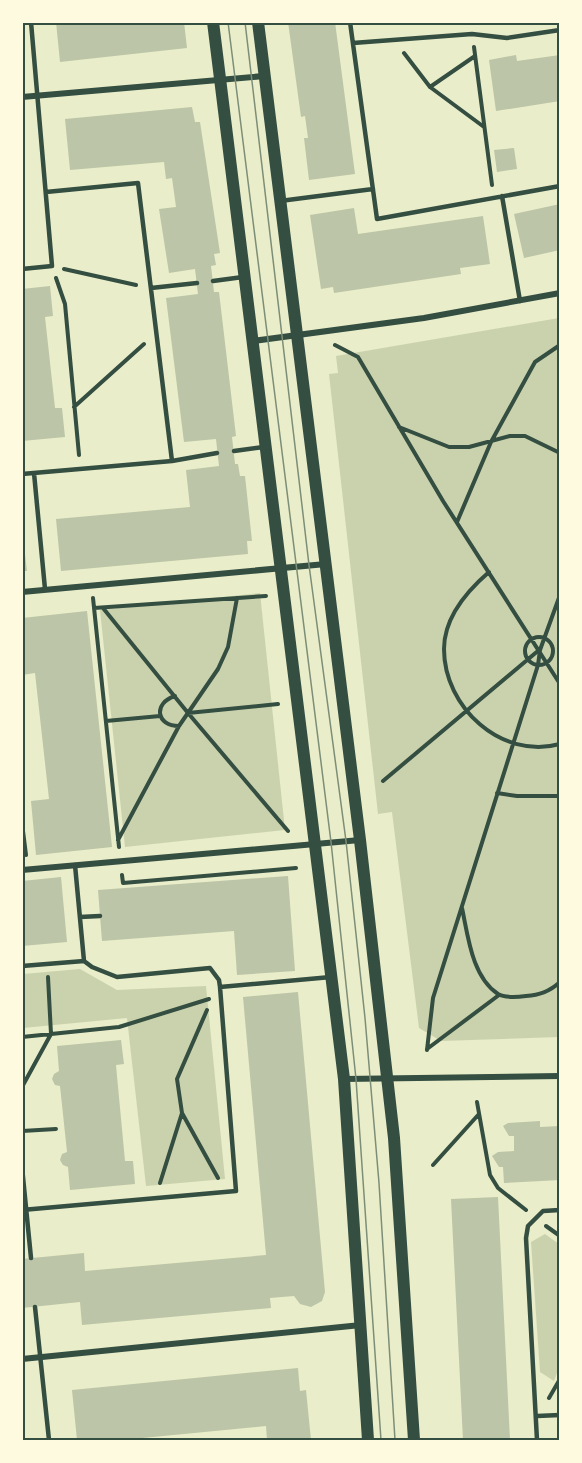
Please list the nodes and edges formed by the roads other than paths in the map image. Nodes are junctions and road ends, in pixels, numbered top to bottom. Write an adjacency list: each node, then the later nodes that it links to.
1 (31, 22): 9 (lane)
2 (213, 22): 8 (main road)
3 (258, 22): 7 (main road)
4 (350, 22): 6 (lane)
5 (560, 30): 6 (lane)
6 (353, 43): 12 (lane)
7 (265, 76): 8 (street); 15 (main road)
8 (221, 81): 9 (street); 17 (main road)
9 (37, 96): 10 (street); 13 (lane)
10 (22, 97)
11 (560, 186): 14 (lane)
12 (373, 189): 14 (lane); 15 (lane)
13 (46, 192): 16 (lane); 20 (lane)
14 (502, 196): 22 (lane)
15 (280, 201): 23 (main road)
16 (22, 269)
17 (245, 277): 18 (lane); 24 (main road)
18 (213, 281)
19 (196, 283): 20 (lane)
20 (151, 288): 28 (lane)
21 (560, 293): 22 (street)
22 (520, 301): 23 (street)
23 (297, 336): 24 (street); 31 (main road)
24 (253, 341): 25 (main road)
25 (266, 447): 26 (lane); 32 (main road)
26 (234, 451)
27 (217, 453): 28 (lane)
28 (172, 461): 29 (lane)
29 (34, 473): 30 (lane); 33 (lane)
30 (22, 474)
31 (326, 564): 32 (street); 35 (main road)
32 (281, 568): 33 (street); 36 (main road)
33 (45, 589): 34 (street)
34 (22, 592)
35 (360, 840): 36 (street); 46 (main road)
36 (315, 844): 37 (street); 43 (main road)
37 (75, 865): 38 (street); 40 (lane)
38 (22, 870)
39 (100, 916): 40 (lane)
40 (80, 917): 41 (lane)
41 (84, 961): 42 (lane); 44 (lane)
42 (22, 966)
43 (331, 977): 44 (lane); 47 (main road)
44 (220, 987): 49 (lane)
45 (560, 1076): 46 (street)
46 (387, 1078): 47 (street); 60 (main road)
47 (344, 1079): 53 (main road)
48 (22, 1167): 49 (lane)
49 (24, 1210): 51 (lane)
50 (560, 1210): 57 (lane)
51 (31, 1258)
52 (35, 1307): 54 (lane)
53 (361, 1325): 54 (street); 59 (main road)
54 (40, 1357): 55 (street); 58 (lane)
55 (22, 1359)
56 (560, 1415): 57 (lane)
57 (537, 1416): 61 (lane)
58 (49, 1440)
59 (368, 1440)
60 (414, 1440)
61 (537, 1440)

